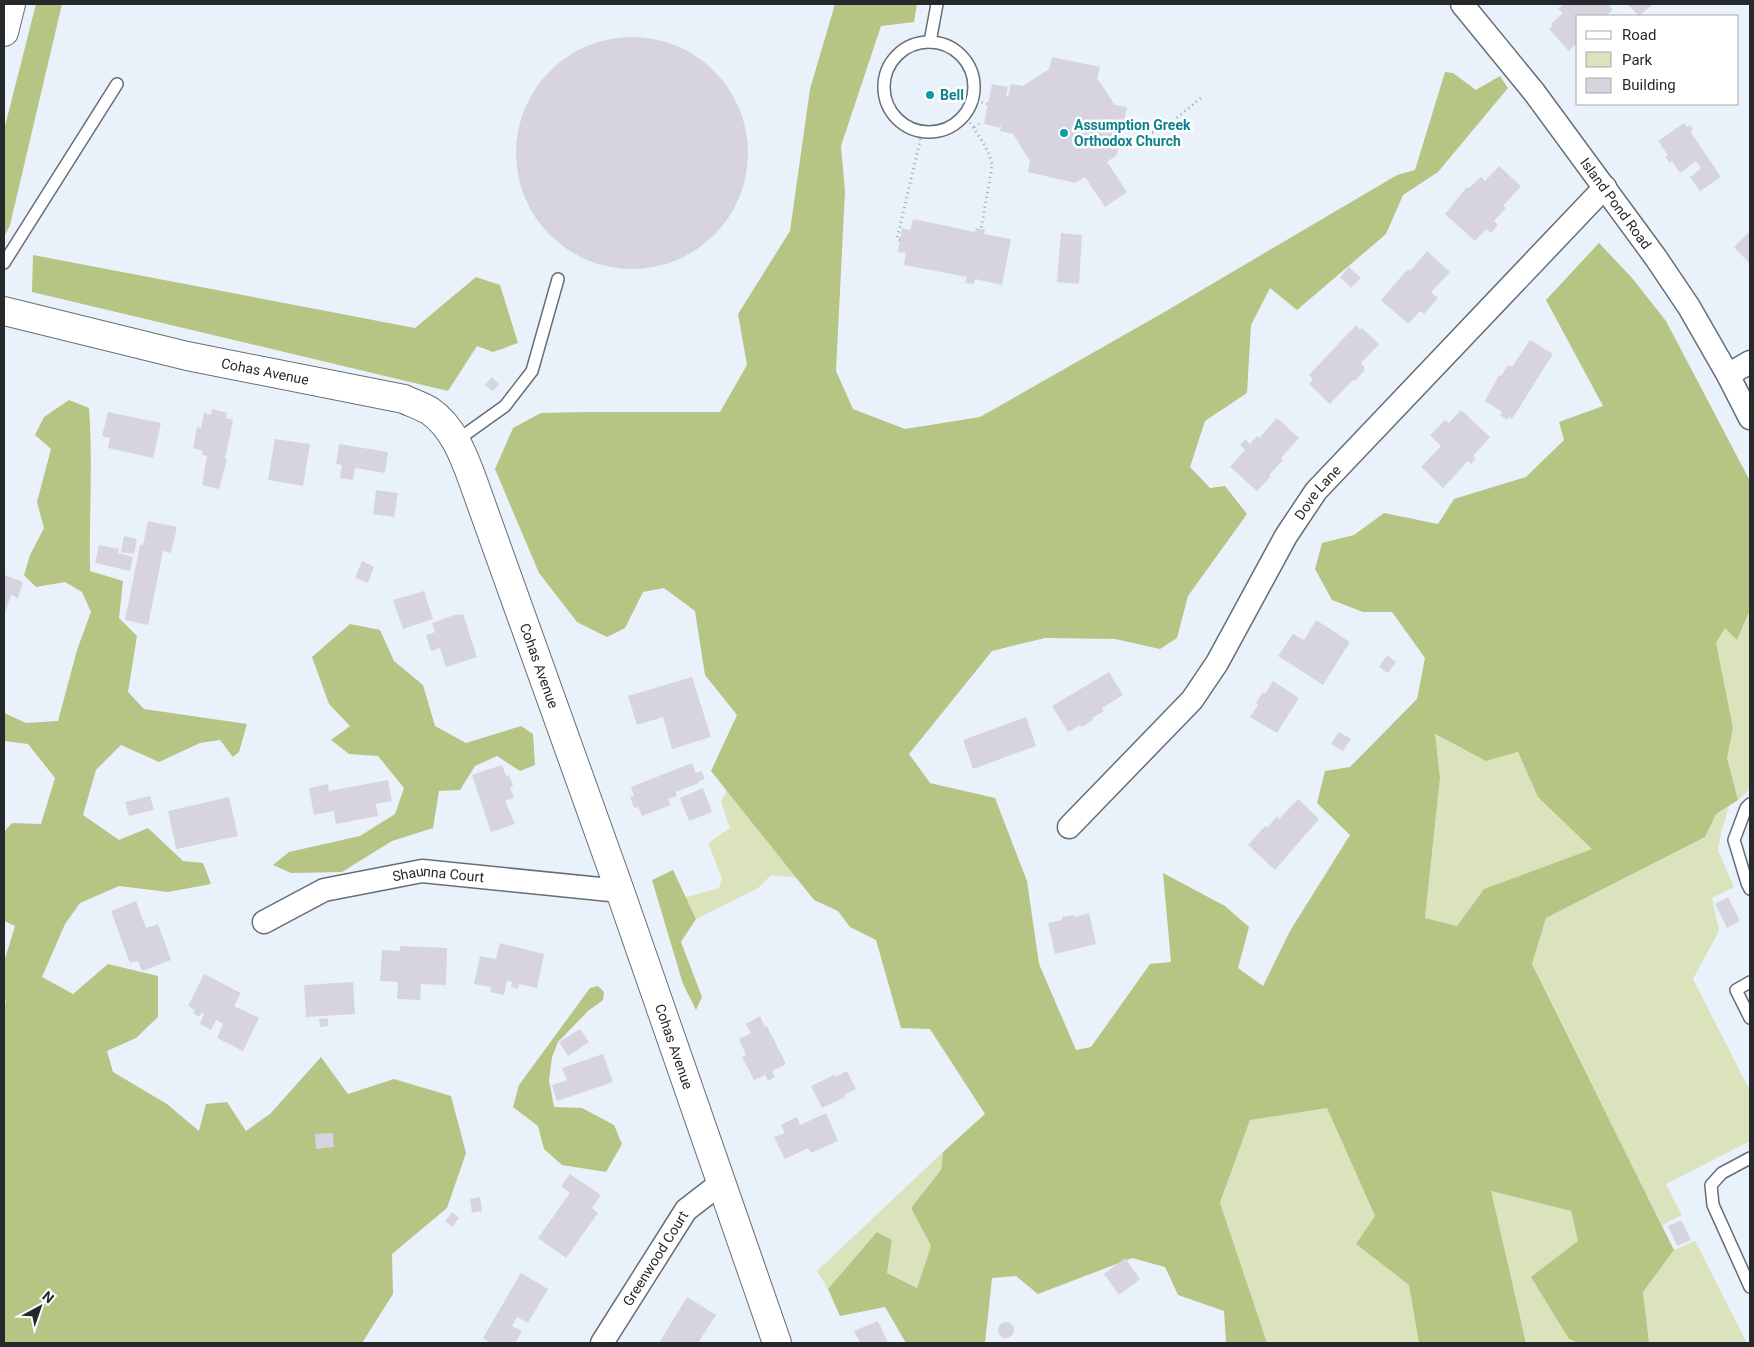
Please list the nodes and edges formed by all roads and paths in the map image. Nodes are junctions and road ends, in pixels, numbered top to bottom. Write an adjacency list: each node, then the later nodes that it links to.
1 (11, 4): 4 (street)
2 (938, 4): 5 (lane)
3 (1462, 4): 17 (street, Island Pond Road)
4 (4, 32)
5 (930, 42): 8 (lane); 15 (lane)
6 (117, 84): 20 (lane)
7 (1202, 97): 11 (path)
8 (972, 100): 9 (path); 10 (lane)
9 (988, 104)
10 (964, 115): 14 (path); 15 (lane)
11 (1173, 121)
12 (979, 124): 14 (path)
13 (1123, 125): 16 (path)
14 (974, 127): 18 (path)
15 (922, 132): 19 (path)
16 (1155, 133)
17 (1605, 186): 24 (street, Island Pond Road); 28 (street, Dove Lane)
18 (981, 229)
19 (900, 240)
20 (4, 263)
21 (558, 279): 26 (lane)
22 (4, 311): 26 (street, Cohas Avenue)
23 (1750, 362): 24 (street)
24 (1728, 374): 25 (street, Island Pond Road)
25 (1750, 418)
26 (456, 442): 30 (street, Cohas Avenue)
27 (1750, 804): 29 (lane)
28 (1069, 827)
29 (1750, 889)
30 (620, 891): 31 (street, Shaunna Court); 35 (street, Cohas Avenue)
31 (264, 922)
32 (1750, 982): 33 (lane)
33 (1750, 1018)
34 (1750, 1158): 36 (lane)
35 (721, 1183): 37 (street, Greenwood Court); 38 (street, Cohas Avenue)
36 (1750, 1287)
37 (602, 1343)
38 (777, 1343)

